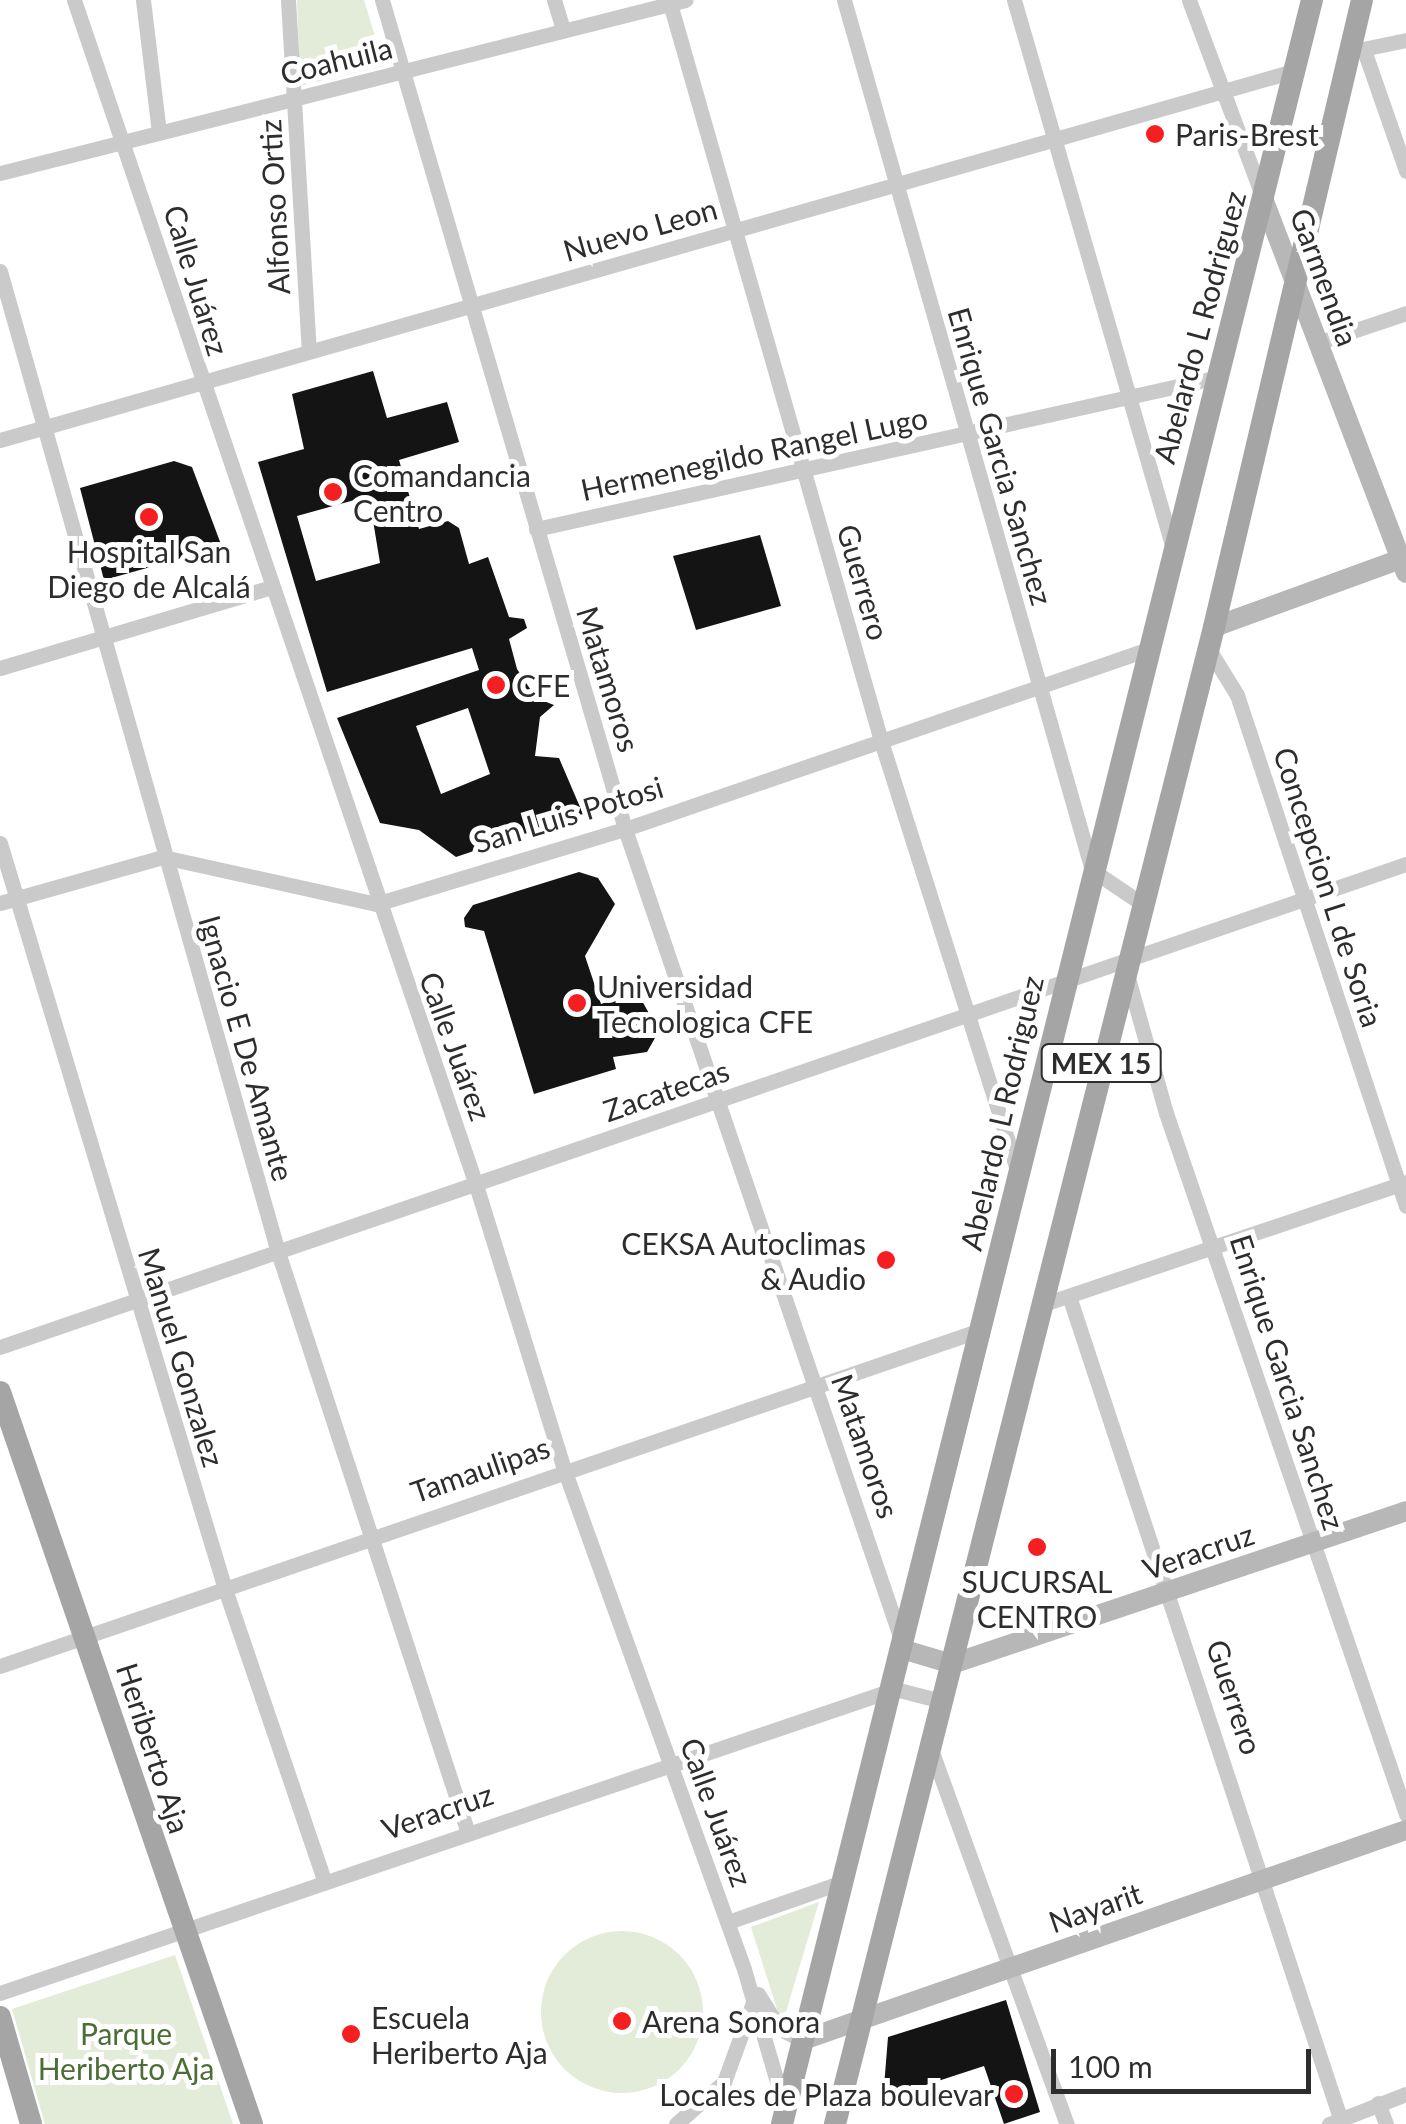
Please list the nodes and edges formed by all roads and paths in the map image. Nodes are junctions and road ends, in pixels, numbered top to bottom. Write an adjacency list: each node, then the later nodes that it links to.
1 (74, 0): 20 (street, Calle Juárez)
2 (143, 0): 19 (street)
3 (288, 0): 18 (street, Alfonso Ortiz)
4 (382, 0): 16 (street, Matamoros)
5 (554, 0): 12 (street)
6 (844, 0): 24 (street, Enrique Garcia Sanchez)
7 (1014, 0): 21 (street)
8 (1189, 0): 17 (street, Garmendia)
9 (1312, 0): 15 (main road, Abelardo L Rodriguez / MEX 15)
10 (1362, 0): 14 (main road, MEX 15)
11 (674, 1): 12 (street, Coahuila); 26 (street, Guerrero)
12 (562, 30): 16 (street, Coahuila)
13 (1406, 40): 14 (street)
14 (1357, 50): 22 (street); 28 (main road, MEX 15)
15 (1294, 71): 17 (street, Nuevo Leon); 25 (main road, Abelardo L Rodriguez / MEX 15)
16 (402, 72): 18 (street, Coahuila); 29 (street, Matamoros)
17 (1223, 91): 21 (street, Nuevo Leon); 25 (street, Garmendia)
18 (296, 98): 19 (street, Coahuila); 32 (street, Alfonso Ortiz)
19 (159, 132): 20 (street, Coahuila)
20 (124, 140): 23 (street, Coahuila); 34 (street, Calle Juárez)
21 (1055, 140): 24 (street, Nuevo Leon); 35 (street)
22 (1406, 171)
23 (0, 172)
24 (896, 186): 26 (street, Nuevo Leon); 37 (street, Enrique Garcia Sanchez)
25 (1264, 201): 28 (street, Garmendia); 33 (main road, Abelardo L Rodriguez / MEX 15)
26 (734, 231): 29 (street, Nuevo Leon); 39 (street, Guerrero)
27 (0, 271): 36 (street, Ignacio E De Amante)
28 (1295, 284): 31 (street, Garmendia); 45 (main road, MEX 15)
29 (469, 306): 32 (street, Nuevo Leon); 40 (street, Matamoros)
30 (1406, 314): 31 (street)
31 (1317, 343): 42 (street, Garmendia)
32 (309, 350): 34 (street, Nuevo Leon)
33 (1218, 377): 35 (street, Hermenegildo Rangel Lugo); 41 (main road, Abelardo L Rodriguez / MEX 15)
34 (199, 381): 36 (street, Nuevo Leon); 43 (street, Calle Juárez)
35 (1133, 396): 37 (street, Hermenegildo Rangel Lugo); 41 (street)
36 (45, 426): 38 (street, Nuevo Leon); 44 (street, Ignacio E De Amante)
37 (968, 435): 39 (street, Hermenegildo Rangel Lugo); 48 (street, Enrique Garcia Sanchez)
38 (0, 440)
39 (802, 469): 40 (street, Hermenegildo Rangel Lugo); 49 (street, Guerrero)
40 (536, 529): 50 (street, Matamoros)
41 (1172, 545): 46 (main road, Abelardo L Rodriguez / MEX 15)
42 (1404, 563): 45 (street)
43 (272, 586): 44 (street); 58 (street, Calle Juárez)
44 (103, 638): 47 (street); 52 (street, Ignacio E De Amante)
45 (1211, 638): 56 (street, Concepcion L de Soria); 57 (main road, MEX 15)
46 (1144, 651): 48 (street, San Luis Potosi); 54 (main road, Abelardo L Rodriguez / MEX 15)
47 (0, 668)
48 (1037, 687): 49 (street, San Luis Potosi); 54 (street, Enrique Garcia Sanchez)
49 (881, 741): 50 (street, San Luis Potosi); 61 (street, Guerrero)
50 (624, 829): 58 (street, San Luis Potosi); 62 (street, Matamoros)
51 (0, 843): 55 (street, Manuel Gonzalez)
52 (163, 857): 55 (street, San Luis Potosi); 58 (street, San Luis Potosi); 68 (street, Ignacio E De Amante)
53 (1406, 864): 56 (street, Zacatecas)
54 (1092, 870): 57 (street); 60 (main road, Abelardo L Rodriguez / MEX 15)
55 (8, 900): 70 (street, Manuel Gonzalez)
56 (1304, 900): 59 (street, Zacatecas); 64 (street, Concepcion L de Soria)
57 (1141, 903): 59 (main road, MEX 15)
58 (376, 904): 65 (street, Calle Juárez)
59 (1125, 966): 60 (street, Zacatecas); 67 (street, Enrique Garcia Sanchez); 71 (main road, MEX 15)
60 (1062, 979): 61 (street, Zacatecas); 63 (main road, Abelardo L Rodriguez / MEX 15)
61 (969, 1012): 62 (street, Zacatecas); 63 (street, Guerrero)
62 (718, 1102): 65 (street, Zacatecas); 74 (street, Matamoros)
63 (1019, 1175): 72 (main road, Abelardo L Rodriguez / MEX 15)
64 (1402, 1184): 66 (street, Concepcion L de Soria); 67 (street)
65 (476, 1186): 68 (street, Zacatecas); 76 (street, Calle Juárez)
66 (1406, 1206)
67 (1216, 1249): 69 (street); 79 (street, Enrique Garcia Sanchez)
68 (278, 1252): 70 (street, Zacatecas); 78 (street, Ignacio E De Amante)
69 (1070, 1296): 71 (street); 81 (street, Guerrero)
70 (134, 1299): 73 (street, Zacatecas); 80 (street, Manuel Gonzalez)
71 (1041, 1305): 84 (main road, MEX 15)
72 (980, 1330): 74 (street, Tamaulipas); 83 (main road, Abelardo L Rodriguez / MEX 15)
73 (0, 1347)
74 (815, 1382): 76 (street, Tamaulipas); 83 (street, Matamoros)
75 (0, 1392): 82 (main road, Heriberto Aja)
76 (564, 1469): 78 (street, Tamaulipas); 89 (street, Calle Juárez)
77 (1406, 1511): 79 (street, Veracruz)
78 (368, 1536): 80 (street, Tamaulipas); 92 (street, Ignacio E De Amante)
79 (1313, 1544): 81 (street, Veracruz); 90 (street, Enrique Garcia Sanchez)
80 (224, 1586): 82 (street, Tamaulipas); 95 (street, Manuel Gonzalez)
81 (1171, 1592): 84 (street, Veracruz); 93 (street, Guerrero)
82 (86, 1638): 85 (street, Tamaulipas); 97 (main road, Heriberto Aja)
83 (905, 1650): 84 (street); 86 (main road, Abelardo L Rodriguez / MEX 15)
84 (952, 1664): 87 (main road, MEX 15)
85 (0, 1666)
86 (895, 1689): 87 (street); 89 (street, Veracruz); 94 (main road, Abelardo L Rodriguez / MEX 15)
87 (941, 1701): 88 (main road, MEX 15)
88 (929, 1744): 98 (street); 103 (main road, MEX 15)
89 (670, 1760): 92 (street, Veracruz); 96 (street, Calle Juárez)
90 (1406, 1814)
91 (1406, 1830): 93 (street, Nayarit)
92 (468, 1833): 95 (street, Veracruz)
93 (1266, 1879): 98 (street, Nayarit); 109 (street, Guerrero)
94 (845, 1881): 96 (street); 104 (main road, Abelardo L Rodriguez / MEX 15)
95 (325, 1882): 97 (street, Veracruz)
96 (728, 1922): 99 (street, Calle Juárez)
97 (183, 1931): 100 (street, Veracruz); 111 (main road, Heriberto Aja)
98 (1010, 1968): 103 (street, Nayarit); 115 (street)
99 (744, 1969): 101 (street, Calle Juárez); 104 (street)
100 (0, 1993)
101 (754, 2001): 107 (street); 108 (street, Calle Juárez)
102 (0, 2017): 110 (main road)
103 (861, 2022): 104 (street, Nayarit); 114 (main road, MEX 15)
104 (803, 2040): 108 (main road, Abelardo L Rodriguez / MEX 15)
105 (1406, 2094): 106 (street)
106 (1378, 2103): 109 (street); 116 (street)
107 (699, 2109): 112 (street); 113 (street)
108 (783, 2117)
109 (1334, 2121)
110 (31, 2124)
111 (252, 2124)
112 (676, 2124)
113 (707, 2124)
114 (835, 2124)
115 (1067, 2124)
116 (1386, 2124)

